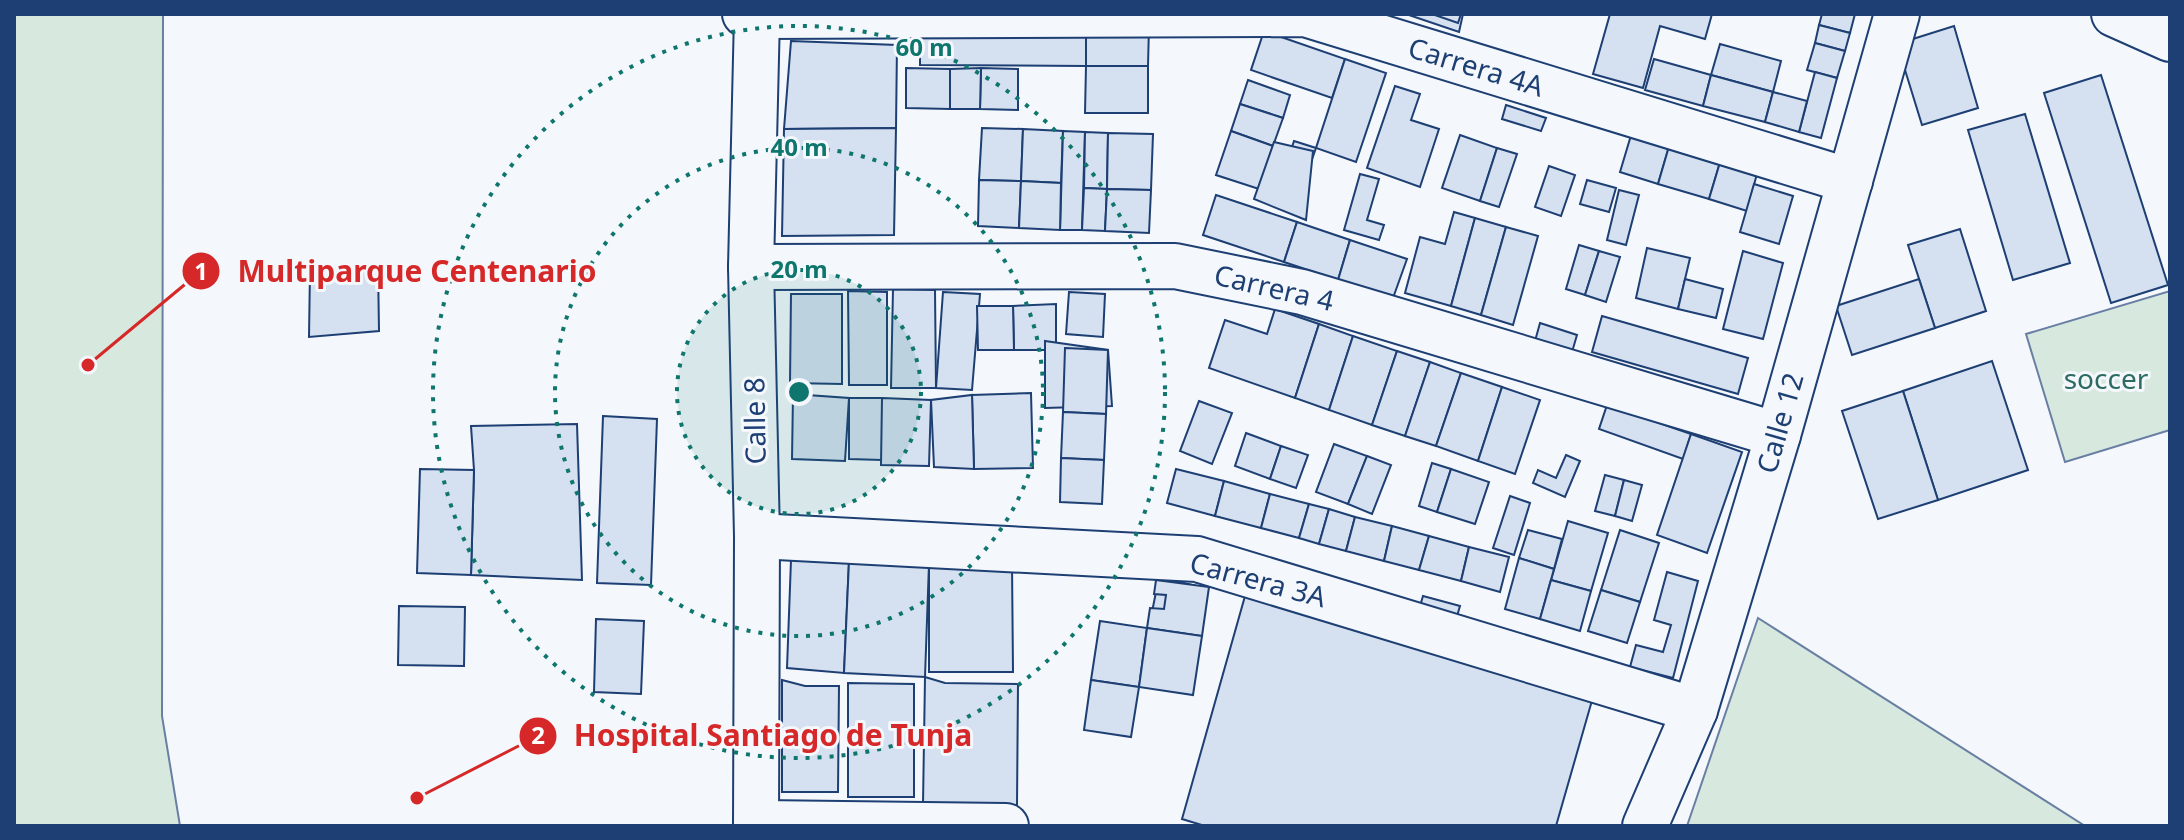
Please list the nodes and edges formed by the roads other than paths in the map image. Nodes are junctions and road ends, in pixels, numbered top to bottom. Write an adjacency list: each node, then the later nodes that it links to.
1 (1897, 14): 5 (street, Calle 12)
2 (2114, 14): 4 (street)
3 (754, 15): 5 (street, Carrera 4A); 6 (street, Calle 8)
4 (2170, 39)
5 (1850, 181): 7 (street, Calle 12)
6 (751, 267): 7 (street, Carrera 4); 8 (street, Calle 8)
7 (1778, 435): 9 (street, Calle 12)
8 (757, 536): 9 (street, Carrera 3A); 10 (street, Calle 8)
9 (1695, 710): 12 (street, Calle 12)
10 (756, 824): 11 (street)
11 (1006, 826)
12 (1645, 826)

